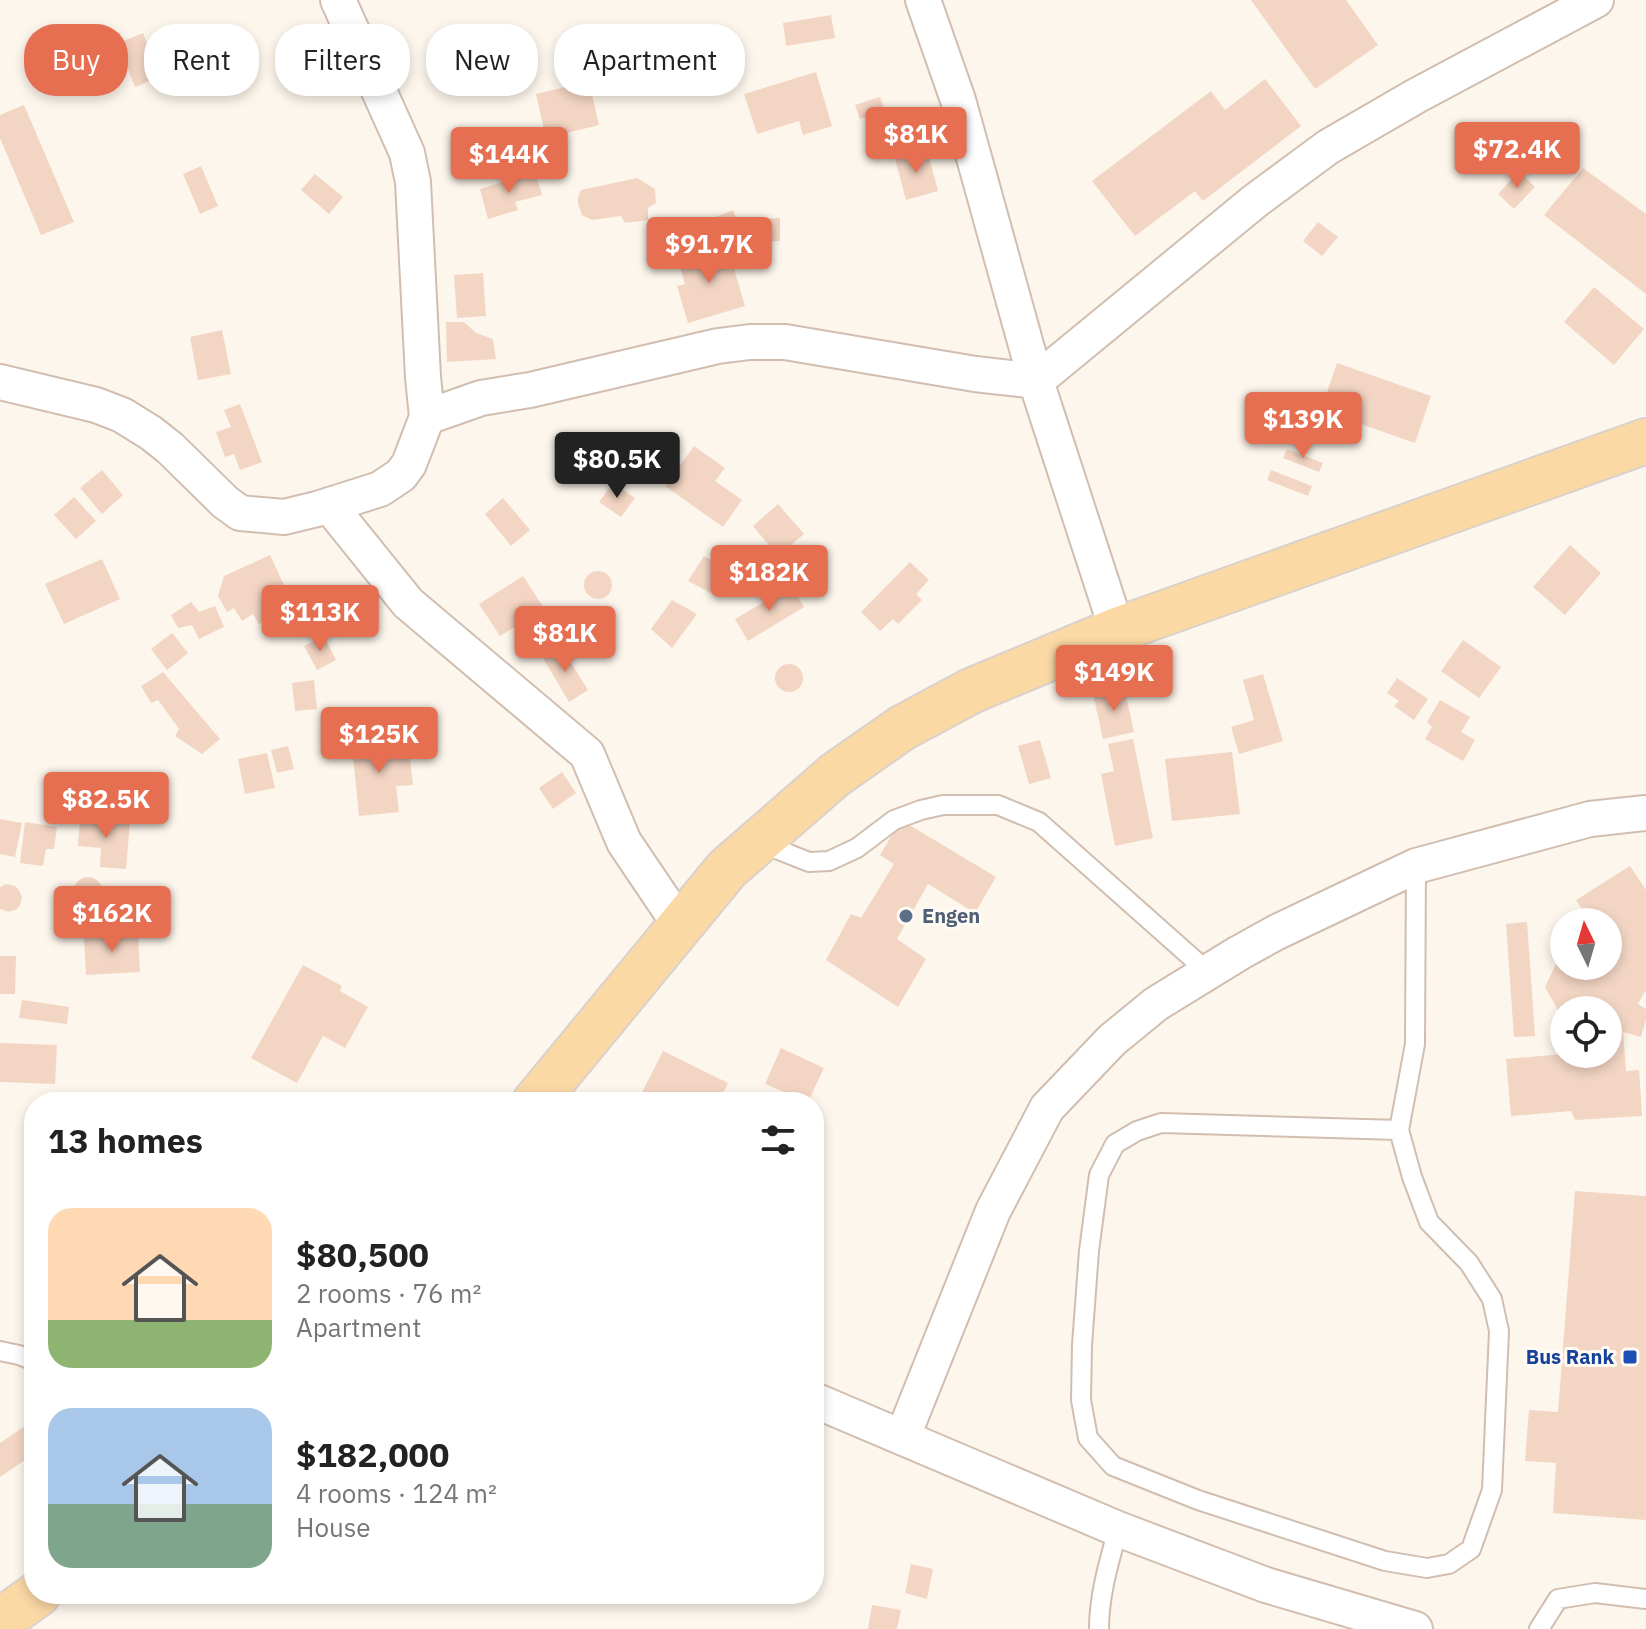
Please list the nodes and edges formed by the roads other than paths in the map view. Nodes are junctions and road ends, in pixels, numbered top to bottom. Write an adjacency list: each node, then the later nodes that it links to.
1 (338, 0): 8 (street)
2 (923, 0): 4 (street)
3 (1596, 0): 4 (street)
4 (1036, 381): 8 (street); 11 (street)
5 (0, 382): 6 (street)
6 (56, 395): 7 (street); 10 (street)
7 (0, 401)
8 (427, 417): 10 (street)
9 (1646, 441): 11 (main road)
10 (329, 505): 15 (street)
11 (1117, 630): 13 (main road)
12 (1646, 813): 14 (street)
13 (758, 842): 15 (main road); 16 (lane)
14 (1416, 866): 16 (street); 18 (lane)
15 (680, 925): 17 (main road)
16 (1208, 972): 22 (street)
17 (543, 1092)
18 (1399, 1130): 18 (lane)
19 (0, 1351): 20 (lane)
20 (24, 1357)
21 (824, 1404): 22 (street)
22 (903, 1436): 23 (street)
23 (1118, 1529): 27 (lane); 28 (street)
24 (1646, 1599): 29 (lane)
25 (24, 1604): 26 (main road)
26 (0, 1621)
27 (1099, 1629)
28 (1415, 1629)
29 (1539, 1629)

